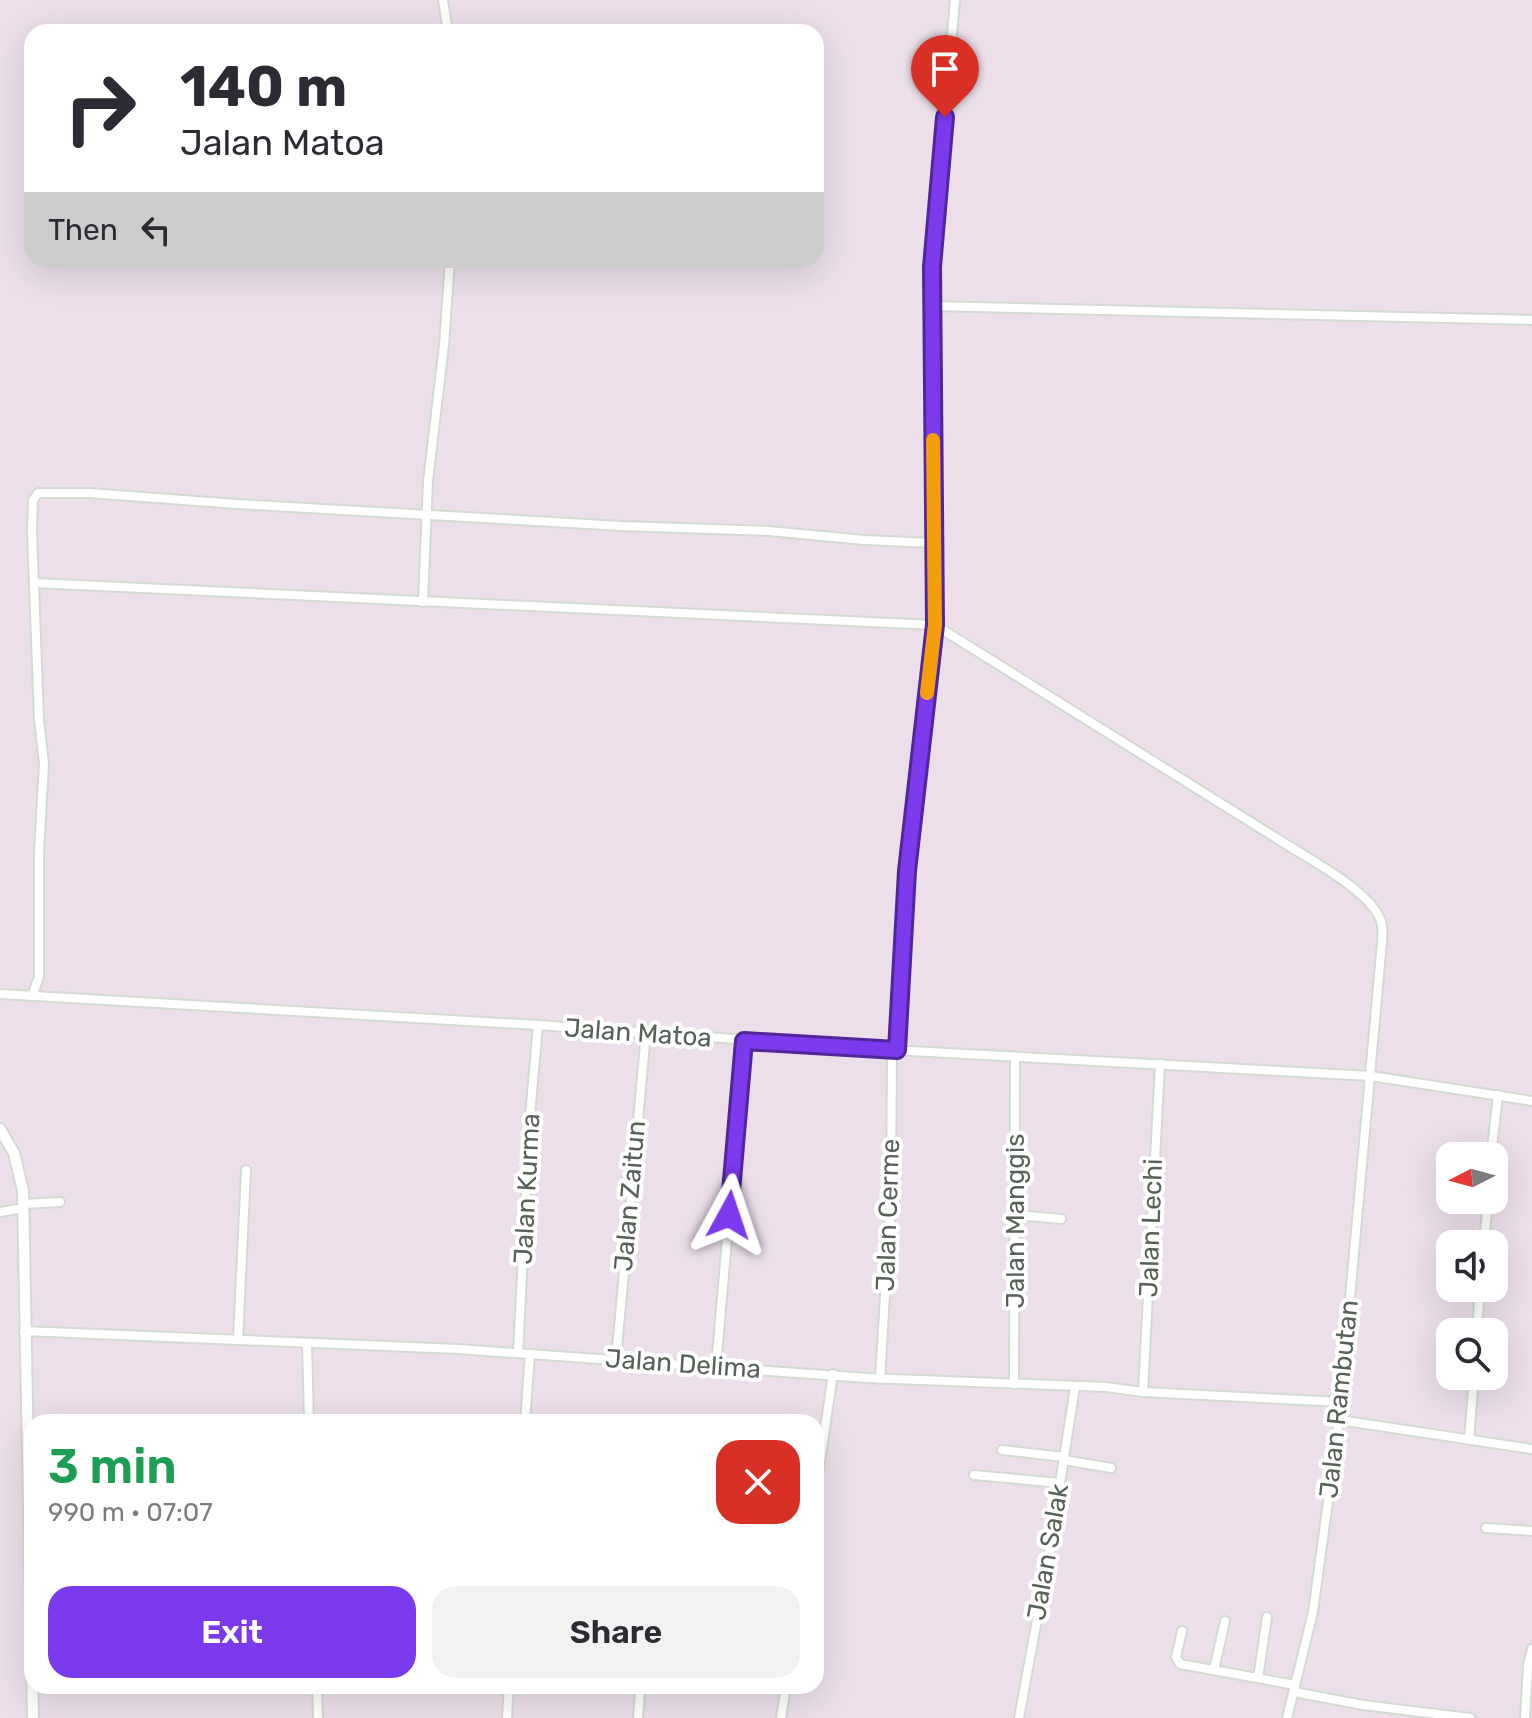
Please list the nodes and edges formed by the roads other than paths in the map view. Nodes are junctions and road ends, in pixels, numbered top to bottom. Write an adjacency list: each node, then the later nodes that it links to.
1 (443, 0): 3 (street)
2 (955, 0): 5 (street, Jalan Cerme)
3 (447, 24)
4 (449, 268): 7 (street)
5 (931, 306): 6 (street); 8 (street, Jalan Cerme)
6 (1532, 320)
7 (425, 516): 8 (street); 9 (street); 10 (street)
8 (934, 543): 11 (street, Jalan Cerme)
9 (34, 583): 10 (street); 13 (street)
10 (423, 602): 11 (street)
11 (935, 625): 17 (street, Jalan Cerme); 20 (street, Jalan Rambutan)
12 (0, 994): 13 (street, Jalan Matoa)
13 (32, 996): 14 (street, Jalan Matoa)
14 (538, 1025): 15 (street, Jalan Matoa); 34 (street, Jalan Kurma)
15 (646, 1033): 16 (street, Jalan Matoa); 36 (street, Jalan Zaitun)
16 (744, 1041): 17 (street, Jalan Matoa); 37 (street)
17 (894, 1050): 18 (street, Jalan Matoa); 39 (street, Jalan Cerme)
18 (1015, 1057): 19 (street, Jalan Matoa); 29 (street, Jalan Manggis)
19 (1160, 1064): 20 (street, Jalan Matoa); 43 (street, Jalan Lechi)
20 (1371, 1076): 21 (street, Jalan Matoa); 44 (street, Jalan Rambutan)
21 (1498, 1095): 22 (street, Jalan Matoa); 24 (street)
22 (1532, 1101)
23 (0, 1129): 27 (street)
24 (1493, 1142)
25 (246, 1170): 32 (street)
26 (60, 1202): 27 (street)
27 (23, 1206): 28 (street); 31 (street)
28 (0, 1212)
29 (1016, 1215): 30 (street); 40 (street, Jalan Manggis)
30 (1061, 1219)
31 (24, 1331): 32 (street, Jalan Delima); 45 (street)
32 (238, 1340): 33 (street, Jalan Delima)
33 (307, 1343): 34 (street, Jalan Delima); 46 (street)
34 (518, 1353): 35 (street, Jalan Delima)
35 (530, 1354): 36 (street, Jalan Delima); 47 (street)
36 (616, 1359): 37 (street, Jalan Delima)
37 (716, 1367): 38 (street, Jalan Delima)
38 (833, 1374): 39 (street, Jalan Delima); 49 (street)
39 (880, 1379): 40 (street, Jalan Delima)
40 (1014, 1384): 41 (street, Jalan Delima)
41 (1075, 1387): 43 (street, Jalan Delima); 53 (street, Jalan Salak)
42 (1473, 1390): 50 (street)
43 (1143, 1392): 44 (street, Jalan Delima)
44 (1341, 1402): 48 (street, Jalan Rambutan)
45 (27, 1414)
46 (309, 1414)
47 (526, 1414)
48 (1339, 1420): 50 (street); 65 (street, Jalan Rambutan)
49 (824, 1435)
50 (1469, 1440): 51 (street)
51 (1532, 1449)
52 (1002, 1450): 53 (street)
53 (1064, 1459): 54 (street); 56 (street, Jalan Salak)
54 (1111, 1468)
55 (974, 1475): 56 (street)
56 (1060, 1483): 76 (street, Jalan Salak)
57 (1486, 1528): 58 (street)
58 (1532, 1531)
59 (1267, 1617): 64 (street)
60 (1225, 1621): 63 (street)
61 (1182, 1631): 63 (street)
62 (1532, 1649): 79 (street)
63 (1214, 1670): 64 (street)
64 (1258, 1678): 65 (street)
65 (1294, 1689): 77 (street, Jalan Rambutan); 78 (street)
66 (33, 1694): 71 (street)
67 (317, 1694): 72 (street)
68 (508, 1694): 73 (street)
69 (640, 1694): 74 (street)
70 (785, 1694): 75 (street)
71 (33, 1718)
72 (318, 1718)
73 (507, 1718)
74 (638, 1718)
75 (781, 1718)
76 (1019, 1718)
77 (1287, 1718)
78 (1470, 1718)
79 (1525, 1718)

